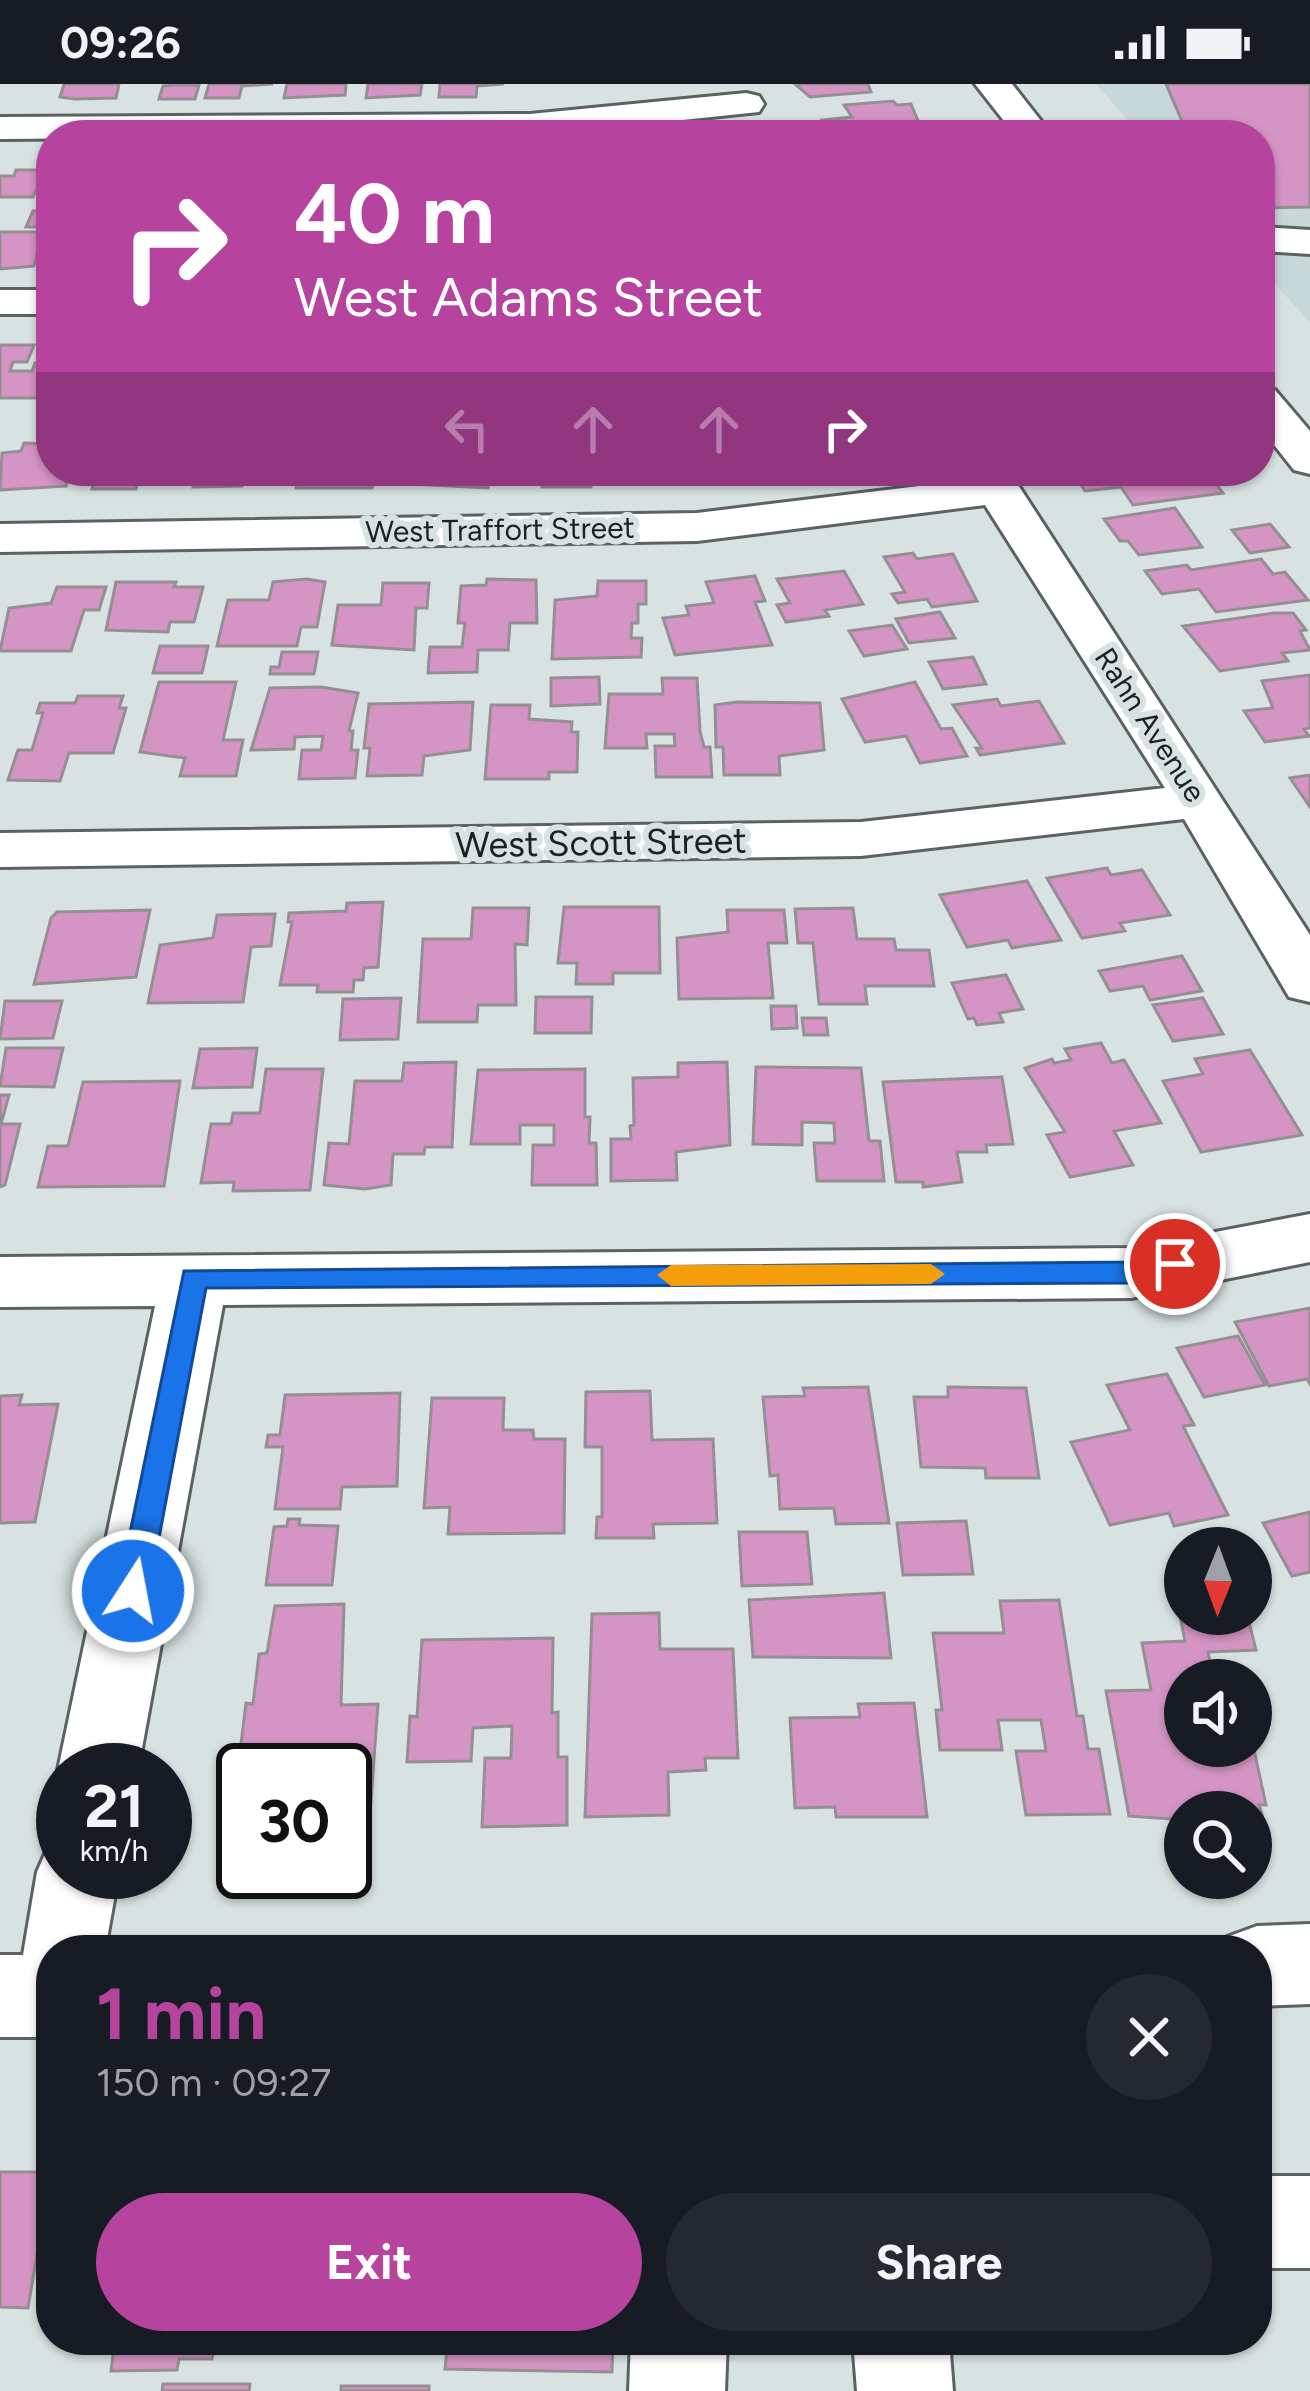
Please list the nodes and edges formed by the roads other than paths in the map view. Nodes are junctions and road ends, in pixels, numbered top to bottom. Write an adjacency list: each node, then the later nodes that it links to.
1 (993, 84): 4 (street)
2 (748, 108): 3 (street)
3 (594, 120)
4 (1022, 120)
5 (0, 128): 6 (street)
6 (36, 128)
7 (1275, 241): 8 (street)
8 (1310, 246): 9 (street)
9 (1275, 249)
10 (0, 302): 11 (street)
11 (36, 302)
12 (1275, 417): 13 (street)
13 (1310, 460)
14 (954, 486): 16 (street, West Traffort Street)
15 (996, 486): 17 (street, Rahn Avenue)
16 (0, 538)
17 (1199, 801): 18 (street, West Scott Street); 19 (street, Rahn Avenue)
18 (0, 850)
19 (1310, 983)
20 (1310, 1238): 21 (street)
21 (194, 1278): 22 (street); 23 (street)
22 (0, 1282)
23 (103, 1743)
24 (73, 1899): 25 (street)
25 (66, 1935)
26 (1310, 1964): 27 (street)
27 (1272, 1965)
28 (0, 1996): 29 (street)
29 (36, 1996)
30 (1272, 2222): 31 (street)
31 (1310, 2222)
32 (678, 2355): 34 (street)
33 (903, 2355): 35 (street)
34 (677, 2391)
35 (905, 2391)

